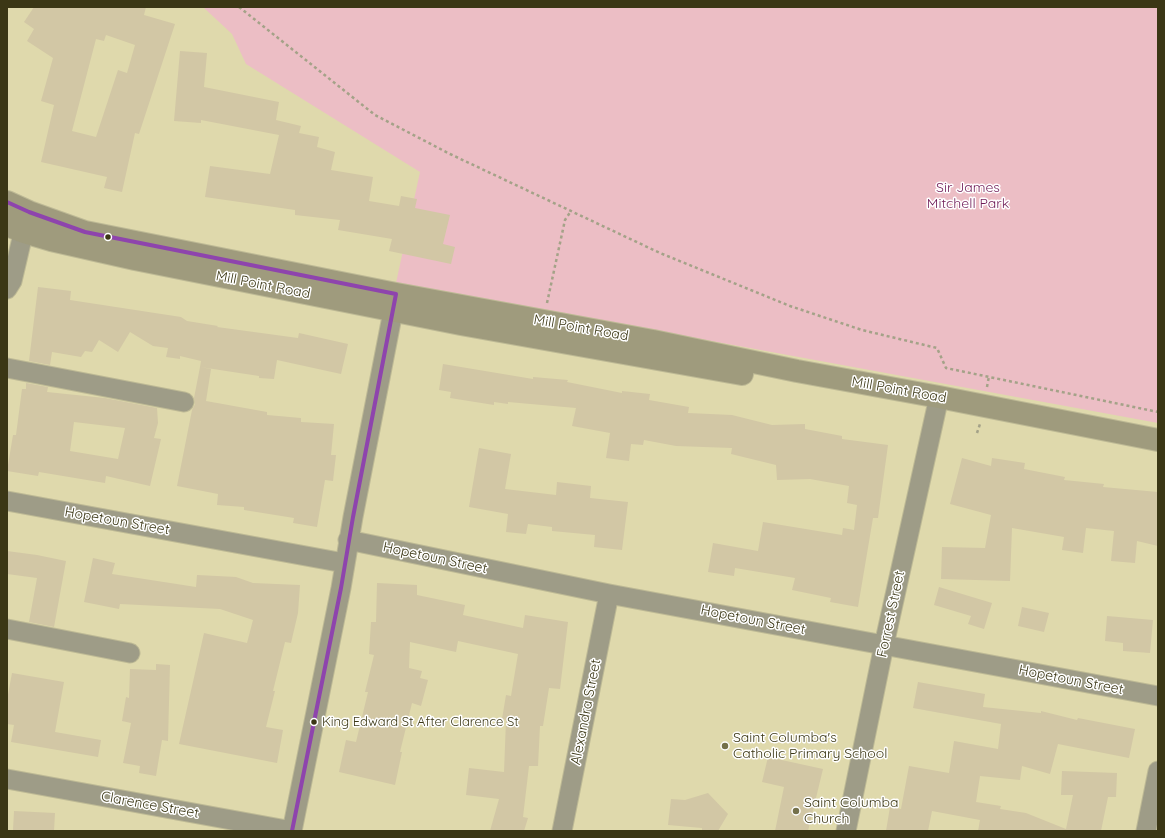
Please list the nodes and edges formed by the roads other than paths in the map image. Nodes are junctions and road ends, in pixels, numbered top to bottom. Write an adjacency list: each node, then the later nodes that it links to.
1 (13, 218): 2 (street); 3 (main road, Mill Point Road)
2 (7, 289)
3 (395, 302): 6 (main road, Mill Point Road); 10 (street)
4 (7, 368): 5 (street)
5 (184, 402)
6 (938, 404): 7 (main road, Mill Point Road); 8 (main road, Mill Point Road); 14 (street, Forrest Street)
7 (1158, 440)
8 (1158, 453)
9 (7, 501): 11 (street, Hopetoun Street)
10 (348, 540): 11 (street); 12 (street, Hopetoun Street)
11 (344, 563): 20 (street)
12 (609, 594): 14 (street, Hopetoun Street); 21 (street, Alexandra Street)
13 (7, 629): 15 (street)
14 (884, 645): 16 (street, Hopetoun Street); 22 (street, Forrest Street)
15 (130, 653)
16 (1158, 696)
17 (1158, 771): 19 (street)
18 (7, 779): 20 (street, Clarence Street)
19 (1155, 803): 23 (street)
20 (292, 831)
21 (562, 831)
22 (846, 831)
23 (1146, 831)

